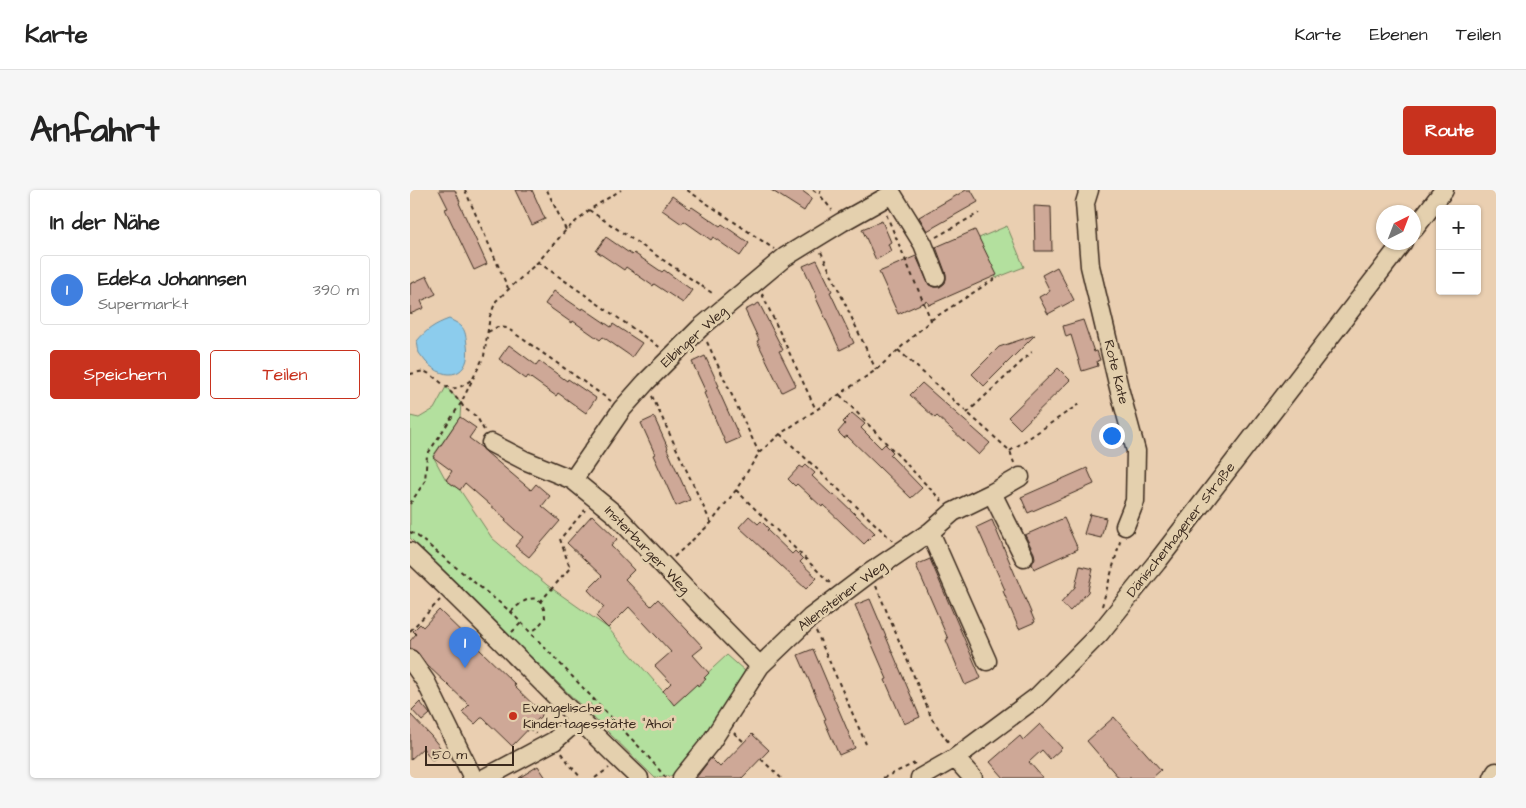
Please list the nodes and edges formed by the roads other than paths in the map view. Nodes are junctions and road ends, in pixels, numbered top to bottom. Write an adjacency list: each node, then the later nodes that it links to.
1 (1089, 190): 10 (street, Rote Kate)
2 (1444, 190): 3 (street)
3 (1421, 221)
4 (1397, 250): 18 (street, Dänischenhagener Straße)
5 (936, 277): 8 (street, Elbinger Weg)
6 (491, 443): 8 (street, Insterburger Weg)
7 (1020, 477): 9 (street, Allensteiner Weg)
8 (573, 480): 16 (street, Insterburger Weg)
9 (992, 493): 11 (street, Allensteiner Weg); 13 (street)
10 (1125, 526)
11 (930, 532): 15 (street); 16 (street, Allensteiner Weg)
12 (410, 552): 17 (street)
13 (1024, 557)
14 (410, 659): 21 (street)
15 (987, 661)
16 (760, 666): 24 (street, Allensteiner Weg)
17 (579, 720): 22 (street); 23 (street)
18 (952, 751): 20 (street, Dänischenhagener Straße); 25 (street)
19 (1496, 772): 26 (street)
20 (922, 773)
21 (473, 778)
22 (485, 778)
23 (639, 778)
24 (682, 778)
25 (973, 778)
26 (1493, 778)

